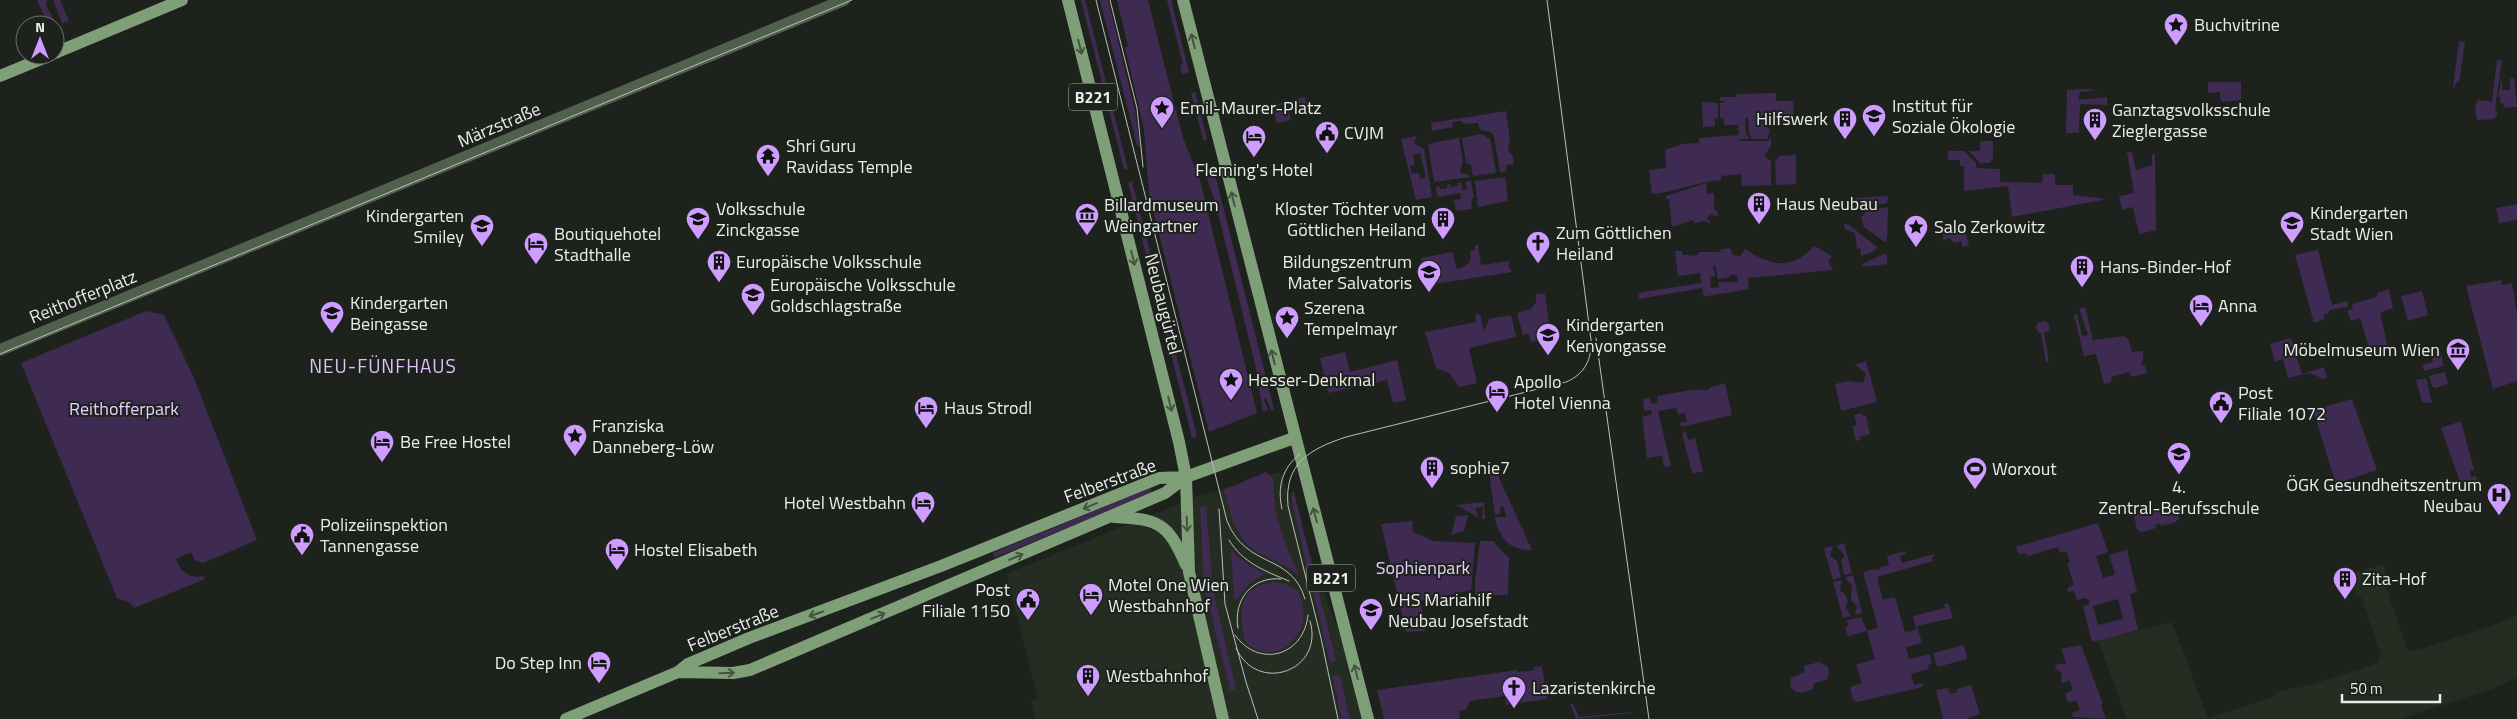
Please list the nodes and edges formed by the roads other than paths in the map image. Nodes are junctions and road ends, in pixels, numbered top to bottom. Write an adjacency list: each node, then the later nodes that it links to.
1 (182, 0): 5 (main road)
2 (844, 0): 8 (street, Märzstraße)
3 (1068, 0): 11 (main road, Neubaugürtel / B221, one-way to 11)
4 (1183, 0): 10 (main road, B221, one-way to 4)
5 (65, 49)
6 (27, 65): 7 (main road)
7 (0, 76)
8 (166, 282): 9 (street, Reithofferplatz)
9 (0, 350)
10 (1294, 438): 11 (main road); 17 (main road, B221, one-way to 10)
11 (1186, 477): 12 (main road, Felberstraße); 13 (main road, B221, one-way to 13); 14 (main road, Felberstraße, one-way to 14)
12 (1112, 517): 13 (main road); 14 (main road, Felberstraße, one-way to 12)
13 (1189, 572): 16 (main road, B221)
14 (678, 672): 15 (main road, Felberstraße)
15 (566, 719)
16 (1223, 719)
17 (1368, 719)

